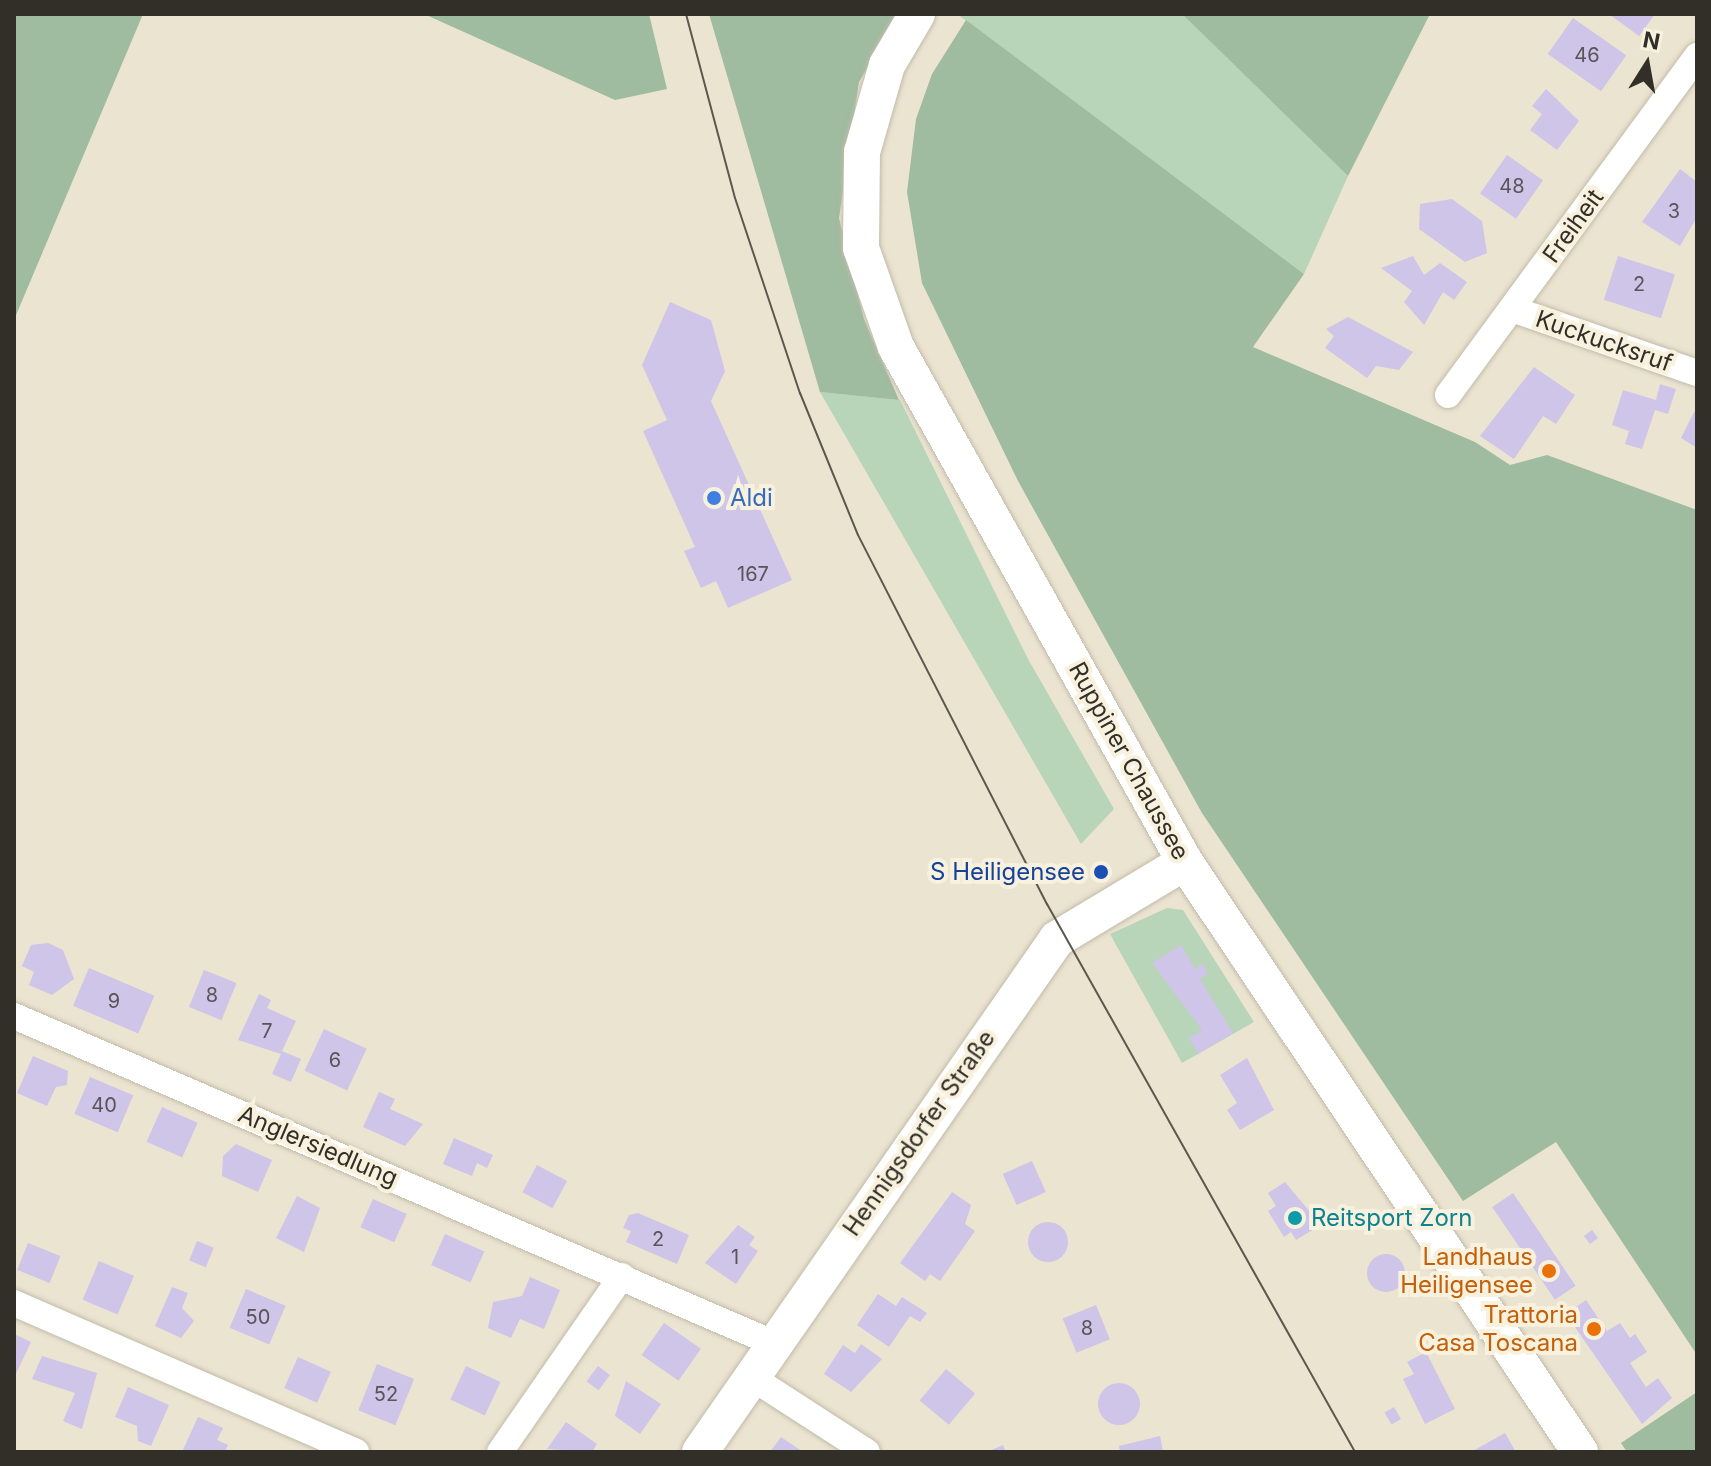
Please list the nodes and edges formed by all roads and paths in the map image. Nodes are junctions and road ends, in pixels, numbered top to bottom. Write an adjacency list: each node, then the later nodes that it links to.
1 (911, 25): 6 (main road, Ruppiner Chaussee)
2 (1697, 56): 3 (street, Freiheit)
3 (1512, 309): 4 (street, Kuckucksruf); 5 (street, Freiheit)
4 (1697, 373)
5 (1448, 395)
6 (1185, 862): 10 (main road, Hennigsdorfer Straße); 16 (main road, Ruppiner Chaussee)
7 (14, 1016): 8 (street, Anglersiedlung)
8 (622, 1276): 10 (street, Anglersiedlung); 13 (street)
9 (14, 1303): 12 (street)
10 (773, 1343): 11 (main road, Hennigsdorfer Straße)
11 (751, 1377): 14 (main road, Hennigsdorfer Straße); 15 (street)
12 (356, 1452)
13 (500, 1452)
14 (700, 1452)
15 (867, 1452)
16 (1580, 1452)

